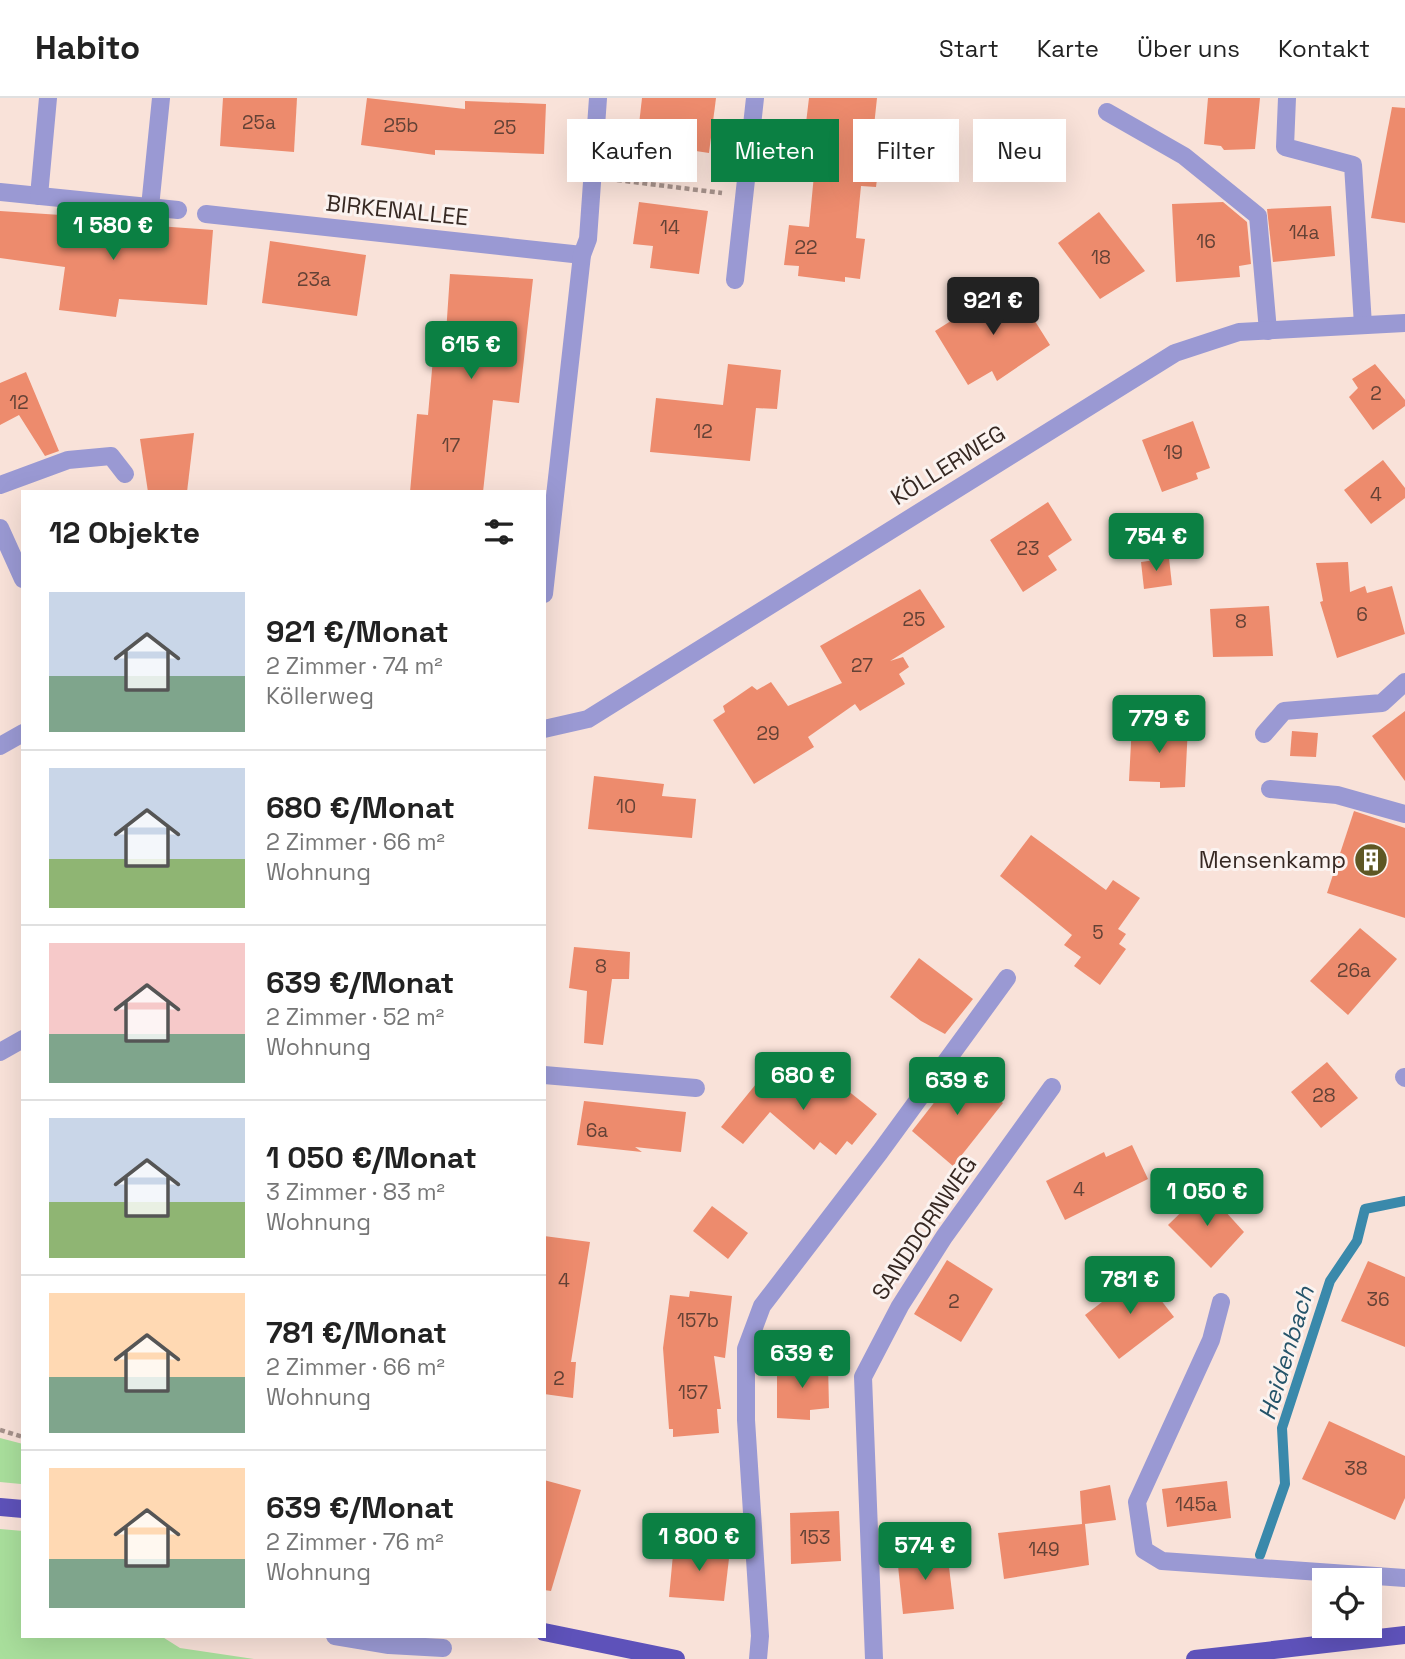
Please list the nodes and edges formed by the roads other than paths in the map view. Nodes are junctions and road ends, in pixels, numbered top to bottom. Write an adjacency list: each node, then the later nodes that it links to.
1 (48, 98): 8 (street)
2 (160, 98): 9 (street)
3 (598, 98): 12 (street)
4 (755, 98): 13 (street)
5 (1287, 98): 15 (street)
6 (1107, 112): 16 (street)
7 (0, 192): 8 (street)
8 (39, 196): 9 (street)
9 (150, 207): 10 (street)
10 (178, 210)
11 (206, 214): 12 (street, BIRKENALLEE)
12 (582, 255): 21 (street)
13 (735, 280)
14 (1405, 323): 15 (street, KÖLLERWEG)
15 (1363, 326): 16 (street, KÖLLERWEG)
16 (1268, 331): 23 (street, KÖLLERWEG)
17 (125, 474): 18 (street)
18 (0, 485)
19 (2, 540): 20 (street)
20 (21, 575)
21 (546, 576)
22 (1405, 682): 25 (street)
23 (546, 729)
24 (21, 734): 26 (street)
25 (1264, 734)
26 (0, 746)
27 (1270, 789): 28 (street)
28 (1405, 814)
29 (1007, 978): 44 (street)
30 (21, 1040): 31 (street)
31 (0, 1052)
32 (546, 1075): 34 (street)
33 (1052, 1087): 45 (street, SANDDORNWEG)
34 (696, 1088)
35 (1221, 1302): 38 (street)
36 (0, 1507): 37 (main road)
37 (21, 1509)
38 (1405, 1578)
39 (546, 1632): 43 (main road)
40 (1405, 1634): 46 (main road)
41 (347, 1638): 42 (street)
42 (443, 1648)
43 (676, 1659)
44 (758, 1659)
45 (874, 1659)
46 (1195, 1659)

